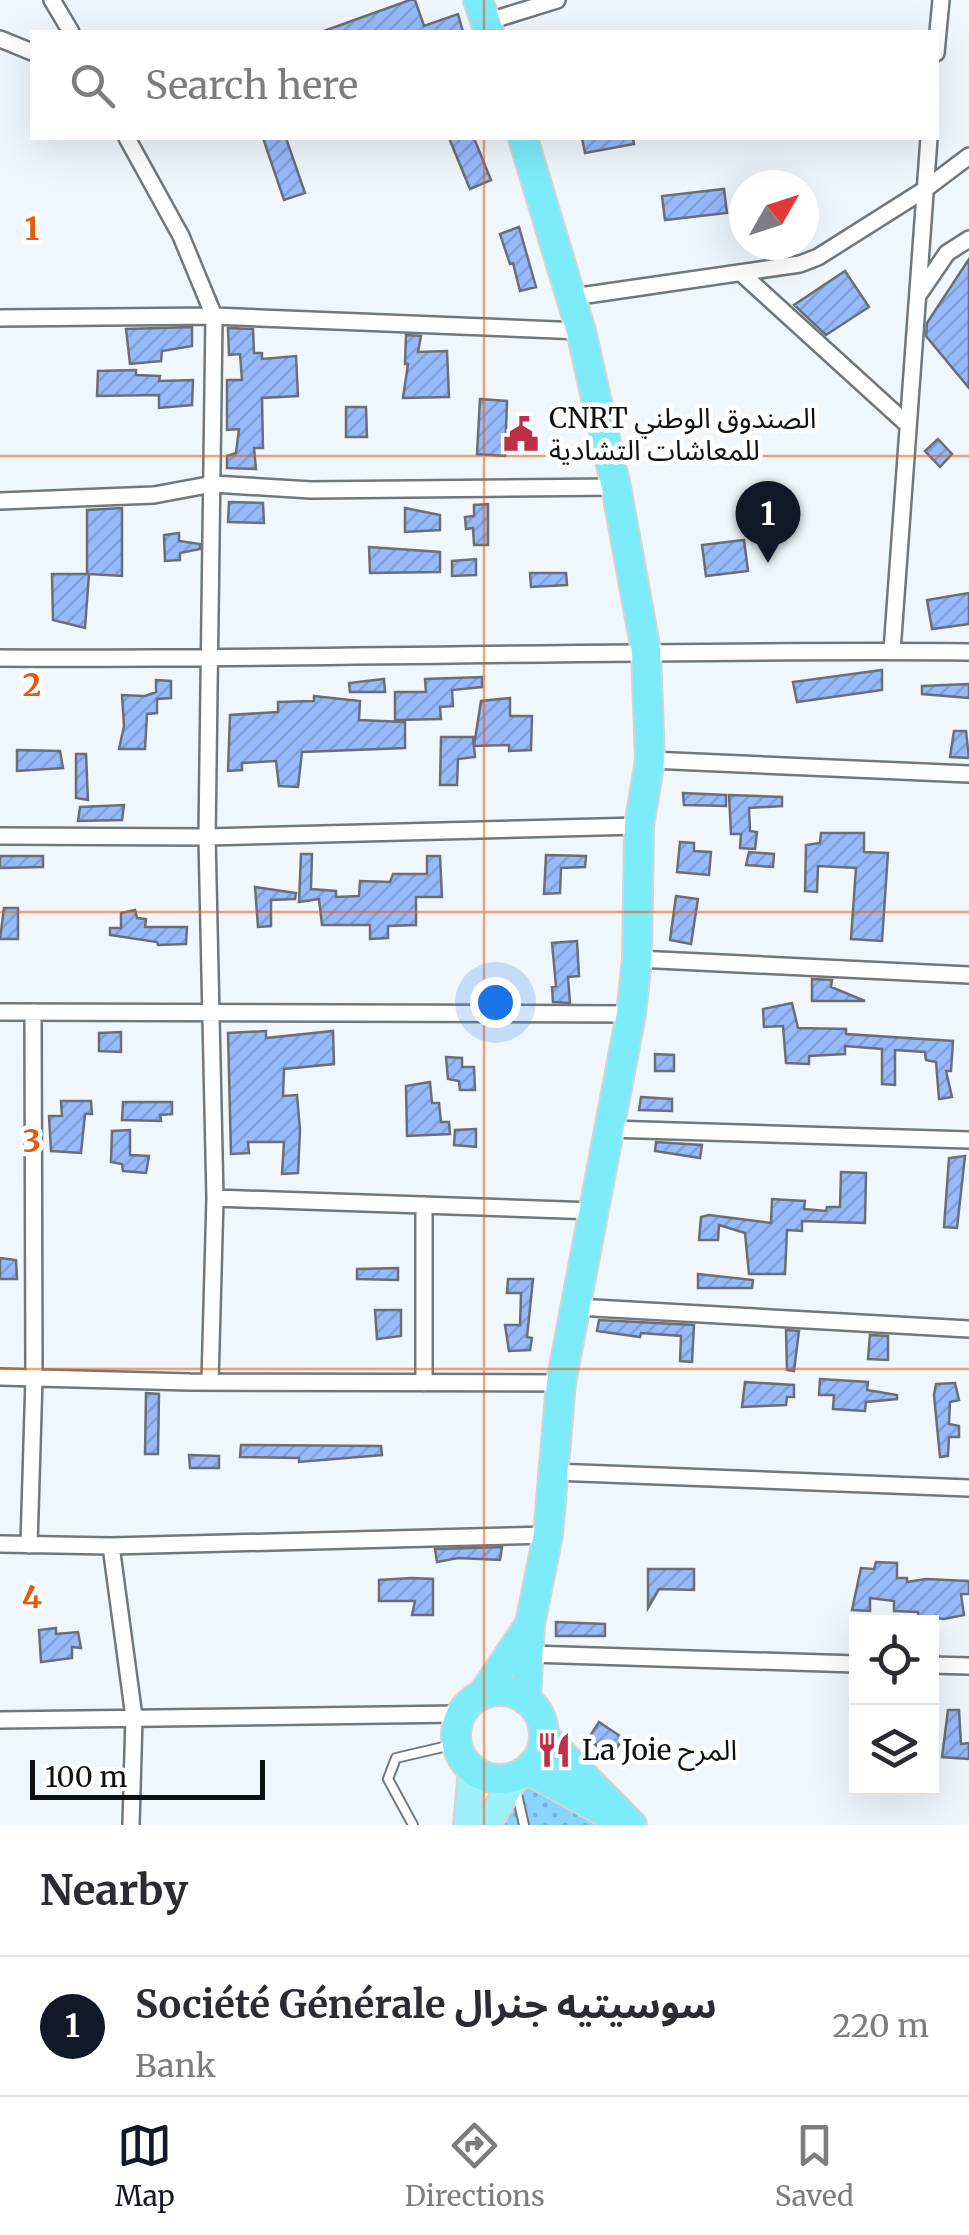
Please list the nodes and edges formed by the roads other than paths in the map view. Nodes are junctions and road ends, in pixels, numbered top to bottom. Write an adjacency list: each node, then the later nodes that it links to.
1 (52, 0): 5 (street)
2 (557, 0): 4 (street)
3 (942, 0): 6 (street)
4 (484, 18)
5 (70, 30)
6 (939, 30)
7 (0, 39): 8 (street)
8 (30, 51)
9 (127, 140): 18 (street)
10 (524, 140): 17 (highway)
11 (928, 140): 13 (street)
12 (969, 156): 13 (street)
13 (924, 190): 15 (street); 16 (street)
14 (969, 239): 16 (street)
15 (741, 273): 17 (street); 21 (street)
16 (917, 296): 21 (street)
17 (573, 297): 20 (highway)
18 (214, 316): 19 (street); 20 (street); 22 (street)
19 (0, 318)
20 (582, 331): 23 (highway)
21 (908, 425): 26 (street)
22 (213, 484): 23 (street); 24 (street); 29 (street)
23 (616, 487): 25 (highway)
24 (0, 501)
25 (646, 651): 26 (street); 29 (street); 30 (highway)
26 (892, 651): 27 (street)
27 (969, 652)
28 (0, 658): 29 (street)
29 (210, 658): 34 (street)
30 (650, 760): 31 (street); 32 (highway)
31 (969, 774)
32 (640, 826): 34 (street); 35 (highway)
33 (0, 836): 34 (street)
34 (207, 837): 39 (street)
35 (637, 959): 36 (street); 40 (highway)
36 (969, 974)
37 (0, 1012): 38 (street)
38 (33, 1012): 39 (street); 49 (street)
39 (211, 1014): 40 (street); 43 (street)
40 (630, 1014): 41 (highway)
41 (609, 1128): 42 (street); 45 (highway)
42 (969, 1140)
43 (216, 1198): 44 (street); 50 (street)
44 (424, 1205): 45 (street); 51 (street)
45 (594, 1211): 46 (highway)
46 (576, 1307): 47 (street); 52 (highway)
47 (969, 1329)
48 (0, 1377): 49 (street)
49 (34, 1378): 50 (street); 57 (street)
50 (210, 1382): 51 (street)
51 (424, 1383): 52 (street)
52 (561, 1384): 53 (highway)
53 (553, 1472): 54 (street); 55 (highway)
54 (969, 1488)
55 (548, 1535): 58 (street); 59 (highway)
56 (0, 1544): 57 (street)
57 (30, 1544): 58 (street)
58 (111, 1546): 67 (street)
59 (530, 1624): 60 (highway); 64 (highway)
60 (530, 1654): 61 (street); 65 (highway)
61 (849, 1664)
62 (939, 1665): 63 (street)
63 (969, 1666)
64 (482, 1694): 65 (highway); 66 (highway)
65 (526, 1700): 69 (highway)
66 (460, 1714): 67 (street); 70 (highway)
67 (134, 1717): 68 (street); 73 (street)
68 (0, 1720)
69 (544, 1736): 72 (highway); 78 (highway)
70 (456, 1744): 71 (highway); 74 (lane)
71 (472, 1770): 72 (highway); 75 (main road)
72 (521, 1774): 76 (main road); 77 (lane); 78 (highway)
73 (131, 1825)
74 (413, 1825)
75 (467, 1825)
76 (486, 1825)
77 (524, 1825)
78 (630, 1825)

